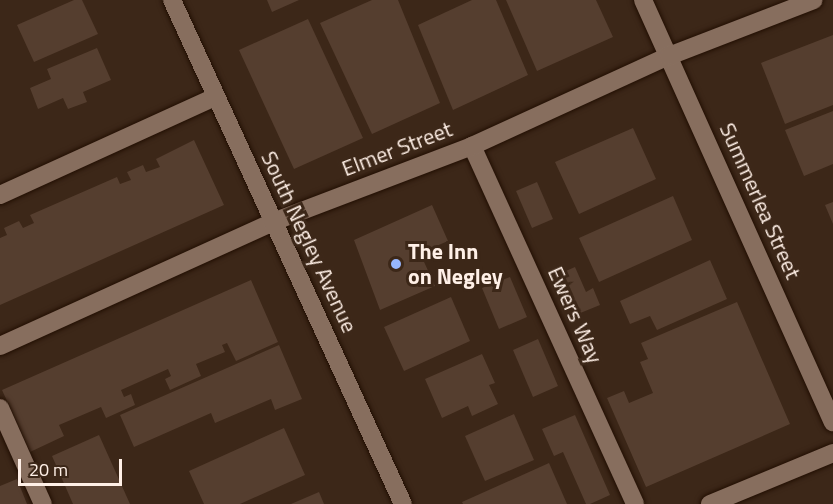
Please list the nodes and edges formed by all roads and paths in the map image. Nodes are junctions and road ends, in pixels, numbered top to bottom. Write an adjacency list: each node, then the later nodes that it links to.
1 (172, 0): 5 (street, South Negley Avenue)
2 (643, 0): 4 (street, Summerlea Street)
3 (814, 0): 4 (street, Elmer Street)
4 (669, 56): 6 (street, Elmer Street); 11 (street, Summerlea Street)
5 (215, 97): 7 (street); 8 (street, South Negley Avenue)
6 (472, 146): 8 (street, Elmer Street); 15 (street, Ewers Way)
7 (0, 195)
8 (273, 222): 9 (street, Elmer Street); 14 (street, South Negley Avenue)
9 (0, 346)
10 (0, 408): 13 (street)
11 (833, 422)
12 (833, 453): 16 (street)
13 (44, 504)
14 (403, 504)
15 (635, 504)
16 (710, 504)

